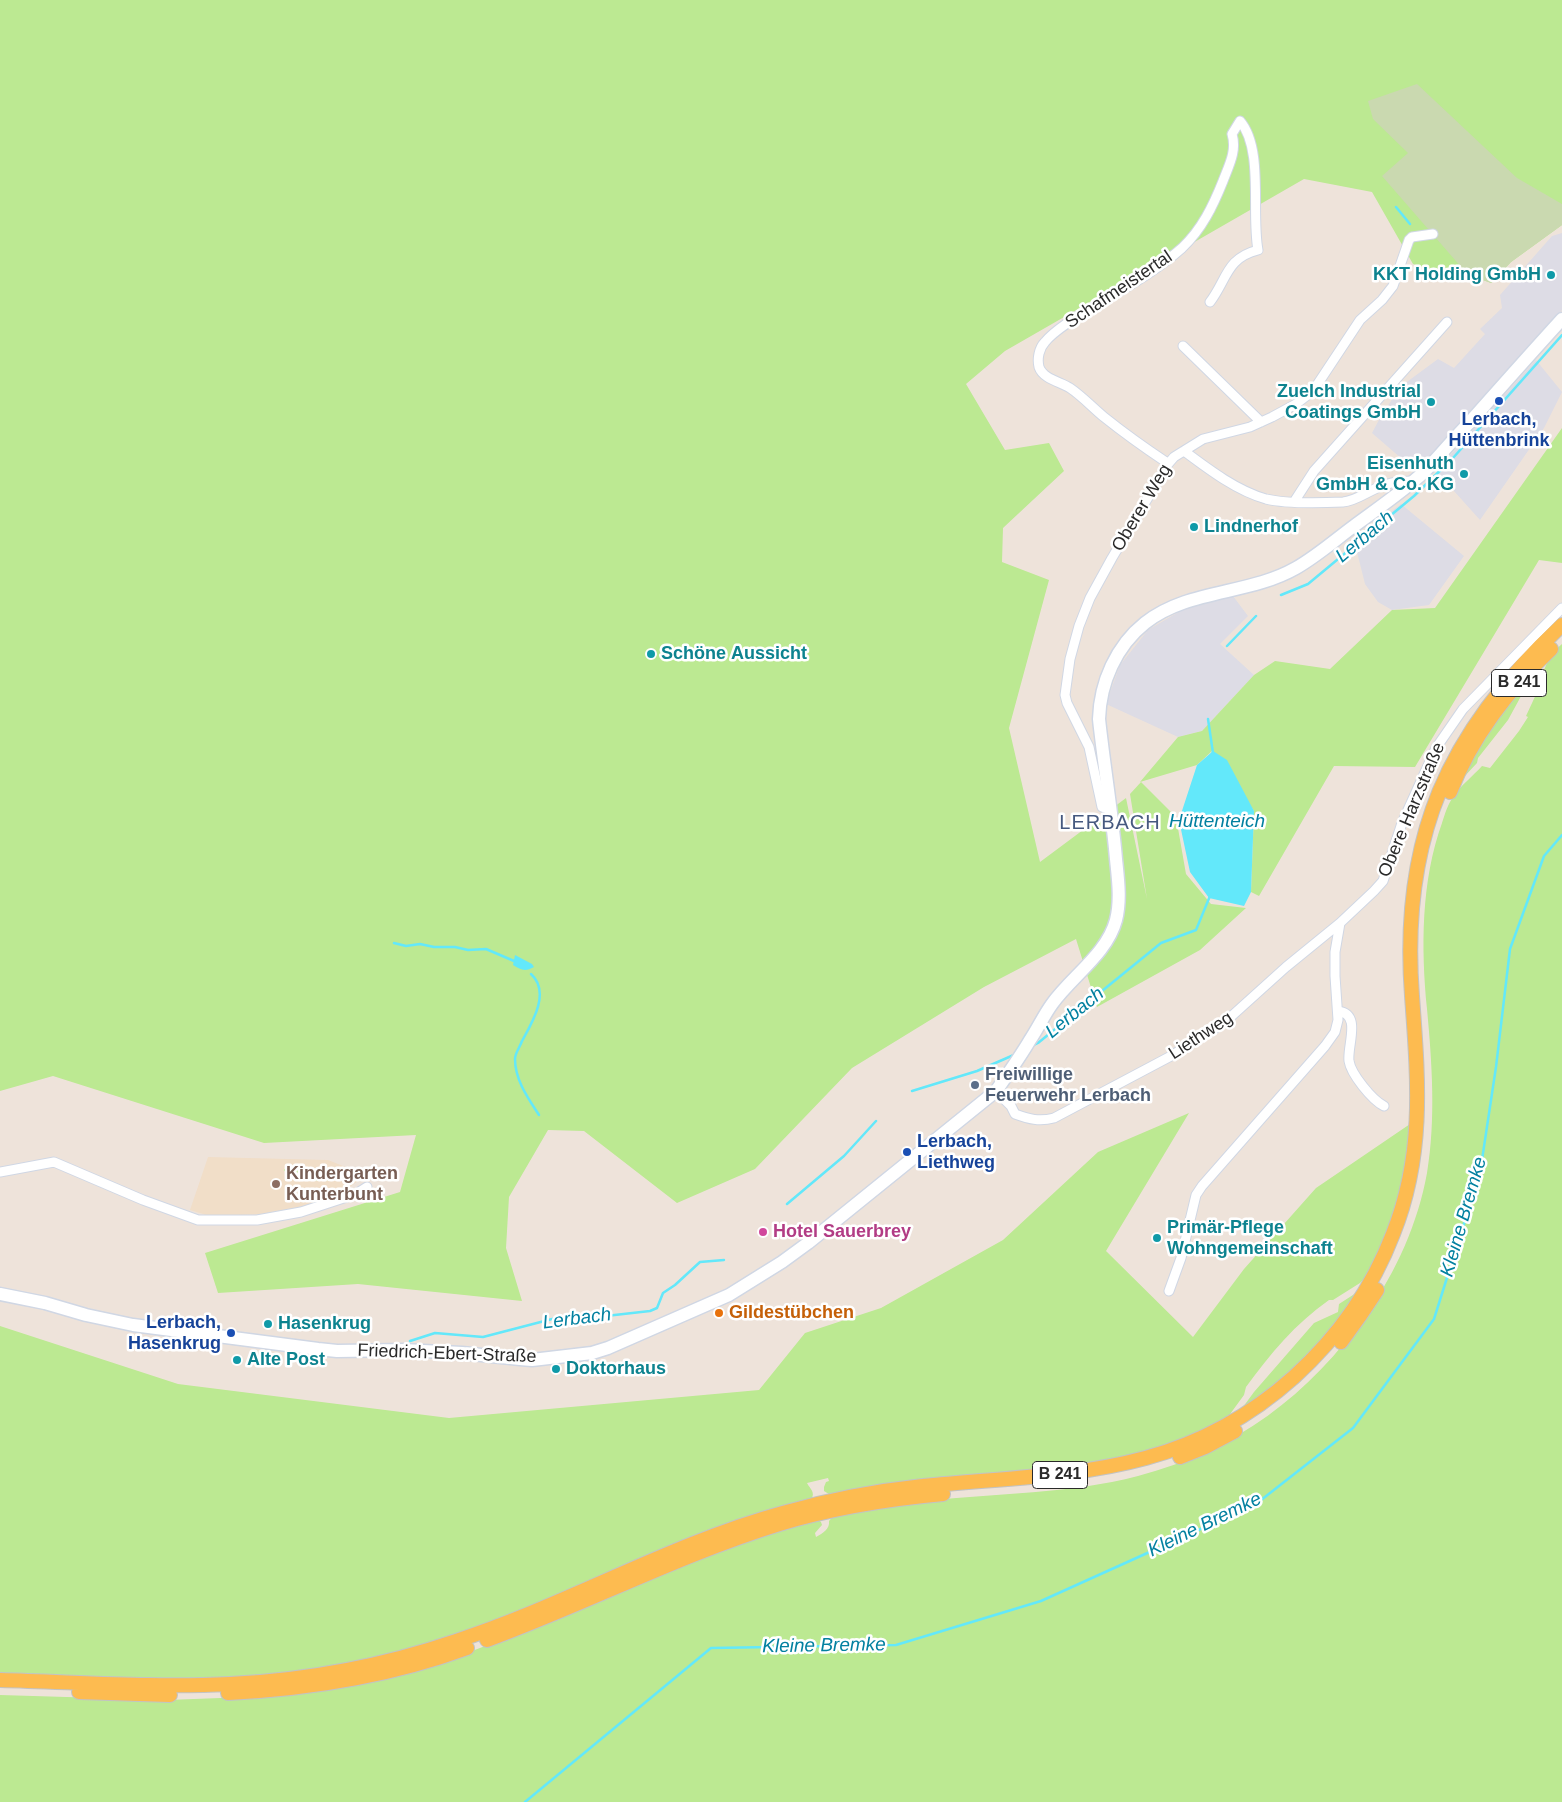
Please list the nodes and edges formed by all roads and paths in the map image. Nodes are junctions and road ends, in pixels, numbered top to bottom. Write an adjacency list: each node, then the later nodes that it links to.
1 (1433, 234): 6 (street, Oberer Weg)
2 (1210, 302): 8 (street, Schafmeistertal)
3 (1562, 318): 9 (street, Friedrich-Ebert-Straße)
4 (1447, 322): 10 (street)
5 (1183, 346): 6 (street)
6 (1261, 422): 7 (street, Oberer Weg)
7 (1184, 451): 10 (street); 14 (street, Oberer Weg)
8 (1166, 462)
9 (1413, 481): 10 (street); 14 (street, Friedrich-Ebert-Straße)
10 (1294, 502)
11 (1562, 608): 15 (street, Obere Harzstraße)
12 (1562, 625): 23 (main road, B 241)
13 (1562, 638): 24 (main road, B 241)
14 (1112, 810): 17 (street, Friedrich-Ebert-Straße)
15 (1340, 923): 16 (street); 17 (street, Liethweg)
16 (1338, 1011): 18 (street); 21 (street)
17 (996, 1090): 22 (street, Friedrich-Ebert-Straße)
18 (1384, 1106)
19 (0, 1172): 20 (street)
20 (367, 1186)
21 (1169, 1291)
22 (0, 1294)
23 (0, 1680)
24 (0, 1690)

